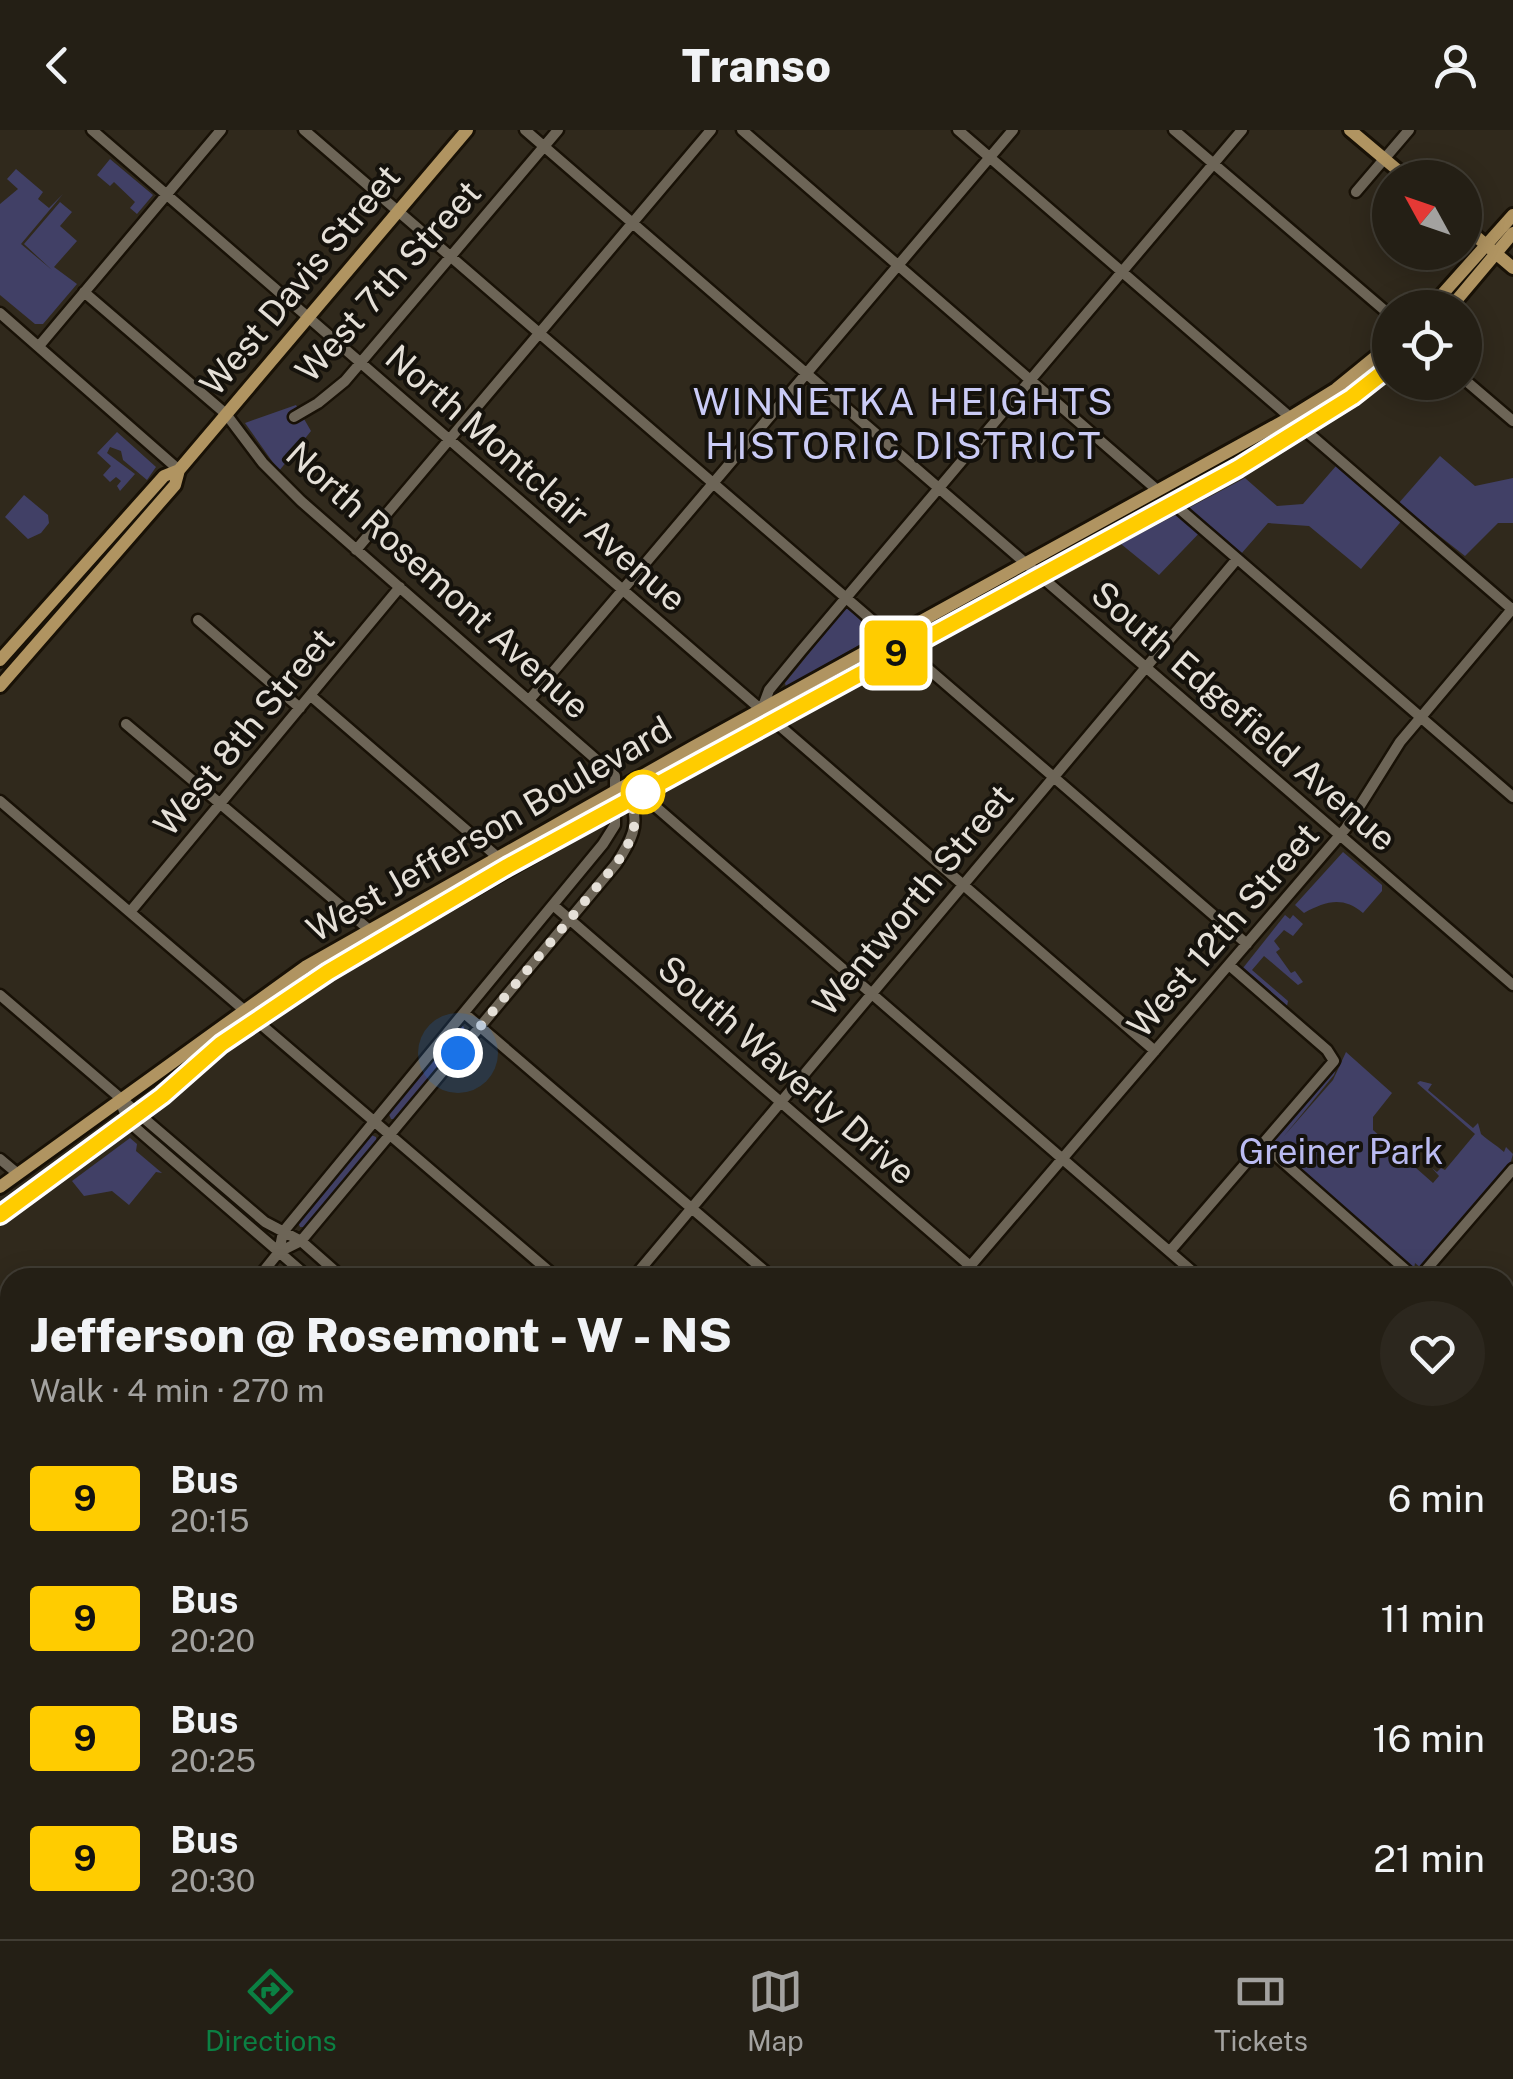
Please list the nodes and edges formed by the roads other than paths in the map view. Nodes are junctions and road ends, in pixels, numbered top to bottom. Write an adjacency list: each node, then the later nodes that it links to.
1 (92, 130): 21 (street, North Montclair Avenue)
2 (221, 130): 21 (street)
3 (304, 130): 22 (street)
4 (467, 130): 22 (main road, West Davis Street)
5 (525, 130): 15 (street, South Edgefield Avenue)
6 (558, 130): 15 (street, West 7th Street)
7 (711, 130): 24 (street)
8 (742, 130): 29 (street)
9 (958, 130): 16 (street)
10 (1013, 130): 16 (street)
11 (1174, 130): 19 (street)
12 (1242, 130): 19 (street)
13 (1350, 130): 17 (main road)
14 (1409, 130): 17 (street)
15 (544, 146): 24 (street, South Edgefield Avenue); 28 (street, West 7th Street)
16 (990, 158): 29 (street); 31 (street)
17 (1384, 158): 18 (main road); 20 (street)
18 (1386, 160)
19 (1213, 165): 31 (street); 35 (street)
20 (1356, 192)
21 (167, 194): 34 (street); 37 (street, North Montclair Avenue)
22 (398, 211): 28 (street); 37 (main road, West Davis Street)
23 (1513, 214): 27 (main road)
24 (631, 224): 38 (street); 42 (street, South Edgefield Avenue)
25 (1513, 233): 27 (main road)
26 (1482, 241): 27 (main road)
27 (1492, 249): 30 (main road); 32 (main road); 33 (main road)
28 (451, 256): 38 (street); 41 (street, West 7th Street)
29 (897, 265): 42 (street); 44 (street)
30 (1513, 268)
31 (1122, 272): 44 (street); 48 (street)
32 (1449, 290)
33 (1463, 290)
34 (84, 292): 39 (street); 46 (street, North Rosemont Avenue)
35 (1372, 300)
36 (0, 313): 39 (street)
37 (310, 317): 41 (street, North Montclair Avenue); 46 (main road, West Davis Street)
38 (540, 332): 51 (street); 53 (street)
39 (39, 346): 52 (street)
40 (1372, 359): 48 (main road, West Jefferson Boulevard)
41 (362, 363): 47 (street, West 7th Street); 51 (street, North Montclair Avenue)
42 (806, 374): 53 (street); 54 (street, South Edgefield Avenue)
43 (1372, 380): 50 (main road, West Jefferson Boulevard)
44 (1030, 381): 54 (street); 55 (street)
45 (1482, 395): 49 (street)
46 (226, 414): 52 (main road, West Davis Street); 58 (street, North Rosemont Avenue)
47 (294, 417)
48 (1289, 418): 50 (street); 55 (main road, West Jefferson Boulevard)
49 (1513, 421)
50 (1304, 428): 56 (main road, West Jefferson Boulevard); 65 (street)
51 (449, 440): 58 (street); 63 (street, North Montclair Avenue)
52 (179, 470): 69 (main road, West Davis Street); 71 (main road, West Davis Street)
53 (714, 482): 63 (street); 64 (street)
54 (938, 489): 60 (street, South Edgefield Avenue); 64 (street)
55 (1156, 490): 57 (main road); 60 (main road, West Jefferson Boulevard)
56 (1174, 504): 57 (main road, West Jefferson Boulevard); 59 (street)
57 (1114, 535): 61 (main road, West Jefferson Boulevard)
58 (356, 550): 62 (street, North Rosemont Avenue)
59 (1237, 559): 70 (street, Wentworth Street); 76 (street)
60 (1025, 562): 61 (street, South Edgefield Avenue); 67 (main road, West Jefferson Boulevard)
61 (1038, 574): 68 (main road, West Jefferson Boulevard); 70 (street, South Edgefield Avenue)
62 (400, 588): 72 (street, West 8th Street); 73 (street, North Rosemont Avenue)
63 (623, 590): 73 (street); 75 (street, North Montclair Avenue)
64 (846, 597): 67 (street); 75 (street)
65 (1513, 609): 76 (street, West 12th Street)
66 (198, 620): 74 (street)
67 (893, 638): 68 (street); 75 (main road, West Jefferson Boulevard)
68 (906, 647): 77 (main road, West Jefferson Boulevard); 79 (street)
69 (0, 660)
70 (1145, 668): 79 (street, Wentworth Street); 86 (street, South Edgefield Avenue)
71 (0, 686)
72 (311, 696): 74 (street, West 8th Street); 87 (street)
73 (530, 700): 80 (street, North Rosemont Avenue)
74 (300, 708): 84 (street, West 8th Street)
75 (762, 710): 77 (street, North Montclair Avenue); 80 (main road, West Jefferson Boulevard)
76 (1421, 716): 82 (street); 86 (street, West 12th Street)
77 (774, 721): 81 (main road, West Jefferson Boulevard); 88 (street, North Montclair Avenue)
78 (126, 724): 84 (street)
79 (1055, 774): 88 (street, Wentworth Street); 94 (street)
80 (616, 790): 85 (street); 87 (main road, West Jefferson Boulevard)
81 (635, 797): 85 (main road, West Jefferson Boulevard); 91 (street); 97 (street)
82 (1513, 797)
83 (0, 801): 90 (street)
84 (220, 804): 90 (street, West 8th Street); 92 (street)
85 (615, 808): 87 (main road, West Jefferson Boulevard); 89 (street)
86 (1340, 835): 94 (street, West 12th Street); 96 (street, South Edgefield Avenue)
87 (503, 862): 92 (main road, West Jefferson Boulevard); 93 (main road, West Jefferson Boulevard)
88 (962, 884): 97 (street, Wentworth Street); 103 (street, North Montclair Avenue)
89 (553, 905): 91 (street, South Waverly Drive); 100 (street)
90 (130, 912): 99 (street)
91 (570, 919): 102 (street); 105 (street, South Waverly Drive)
92 (369, 930): 93 (street); 99 (main road, West Jefferson Boulevard)
93 (382, 940): 101 (main road, West Jefferson Boulevard)
94 (1247, 944): 95 (street, West 12th Street)
95 (1229, 965): 103 (street, West 12th Street); 109 (street)
96 (1513, 984)
97 (870, 993): 105 (street, Wentworth Street); 111 (street)
98 (0, 995): 104 (street)
99 (244, 1009): 101 (street); 104 (main road, West Jefferson Boulevard)
100 (464, 1013): 102 (street); 107 (street)
101 (256, 1019): 106 (main road, West Jefferson Boulevard); 107 (street)
102 (481, 1026): 108 (street); 116 (street)
103 (1155, 1051): 111 (street, West 12th Street)
104 (120, 1100): 106 (street); 113 (main road, West Jefferson Boulevard)
105 (780, 1100): 116 (street, Wentworth Street); 122 (street, South Waverly Drive)
106 (133, 1118): 115 (main road, West Jefferson Boulevard); 118 (street); 120 (street)
107 (374, 1120): 108 (street); 118 (street)
108 (391, 1134): 119 (street); 126 (street)
109 (1263, 1144): 121 (street); 131 (street)
110 (0, 1158): 113 (street)
111 (1063, 1158): 121 (street); 122 (street, West 12th Street)
112 (1512, 1172): 132 (street)
113 (18, 1174): 114 (main road, West Jefferson Boulevard); 115 (main road)
114 (0, 1187)
115 (28, 1194): 117 (main road, West Jefferson Boulevard)
116 (690, 1207): 127 (street, Wentworth Street); 128 (street)
117 (0, 1215)
118 (282, 1232): 119 (street); 120 (street)
119 (301, 1241): 120 (street); 125 (street)
120 (279, 1252): 123 (street); 124 (street)
121 (1170, 1252): 130 (street)
122 (970, 1266): 129 (street, South Waverly Drive)
123 (266, 1268)
124 (297, 1268)
125 (332, 1268)
126 (545, 1268)
127 (641, 1268)
128 (761, 1268)
129 (972, 1268)
130 (1188, 1268)
131 (1406, 1268)
132 (1426, 1268)

